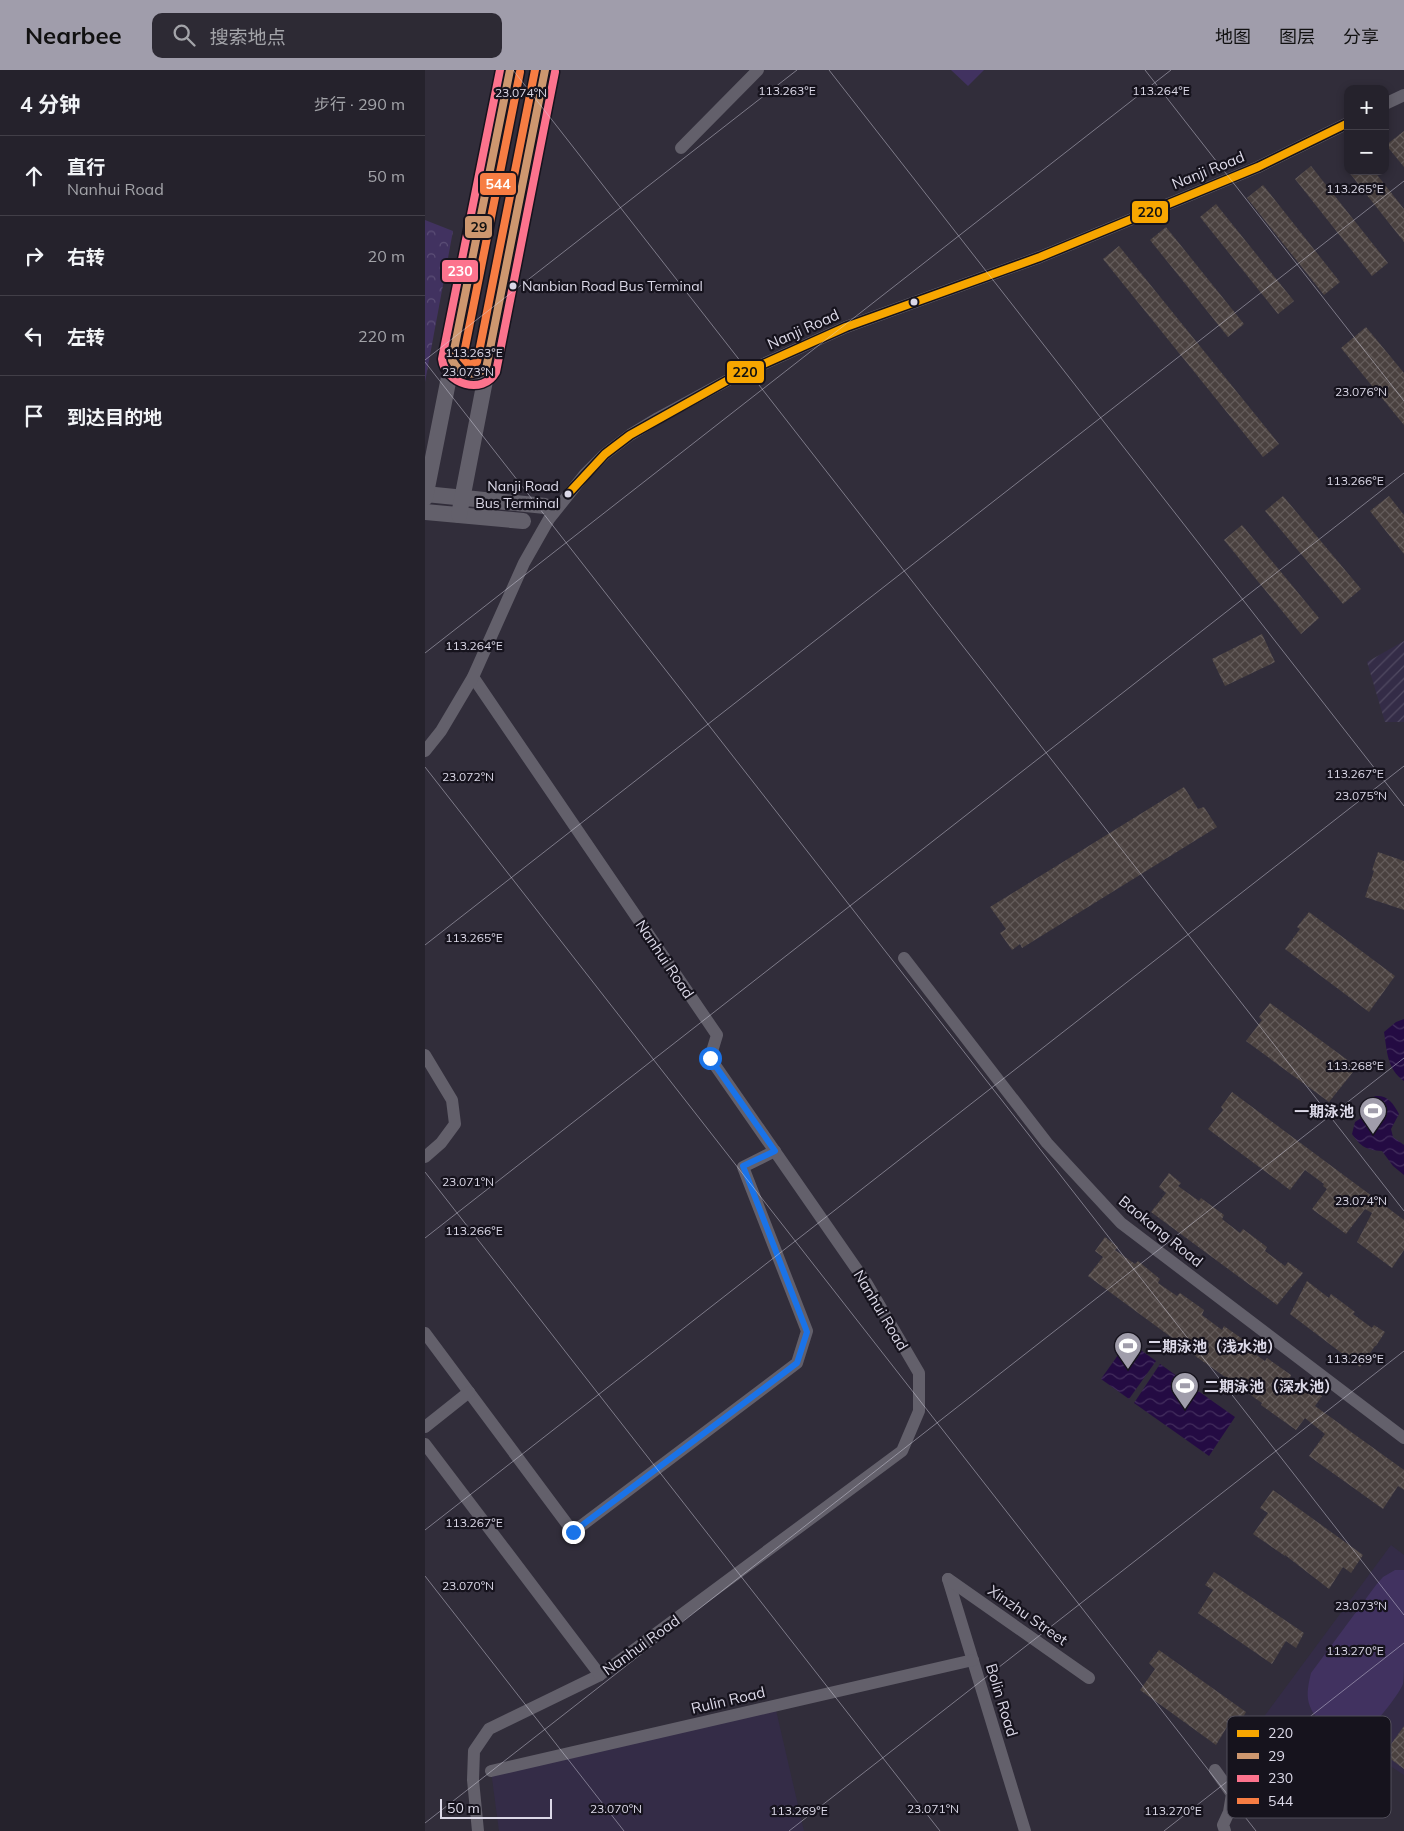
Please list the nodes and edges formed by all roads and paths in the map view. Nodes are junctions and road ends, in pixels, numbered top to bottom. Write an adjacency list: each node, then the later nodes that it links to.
1 (509, 70): 8 (street)
2 (545, 70): 9 (street)
3 (758, 70): 7 (street)
4 (1404, 95): 5 (street)
5 (1389, 102)
6 (1344, 125): 17 (street, Nanji Road)
7 (681, 148)
8 (452, 360): 9 (street); 10 (street)
9 (486, 369): 15 (street)
10 (440, 423): 11 (street); 12 (street)
11 (425, 446)
12 (425, 496): 13 (street)
13 (545, 506)
14 (425, 512): 15 (street)
15 (459, 515): 16 (street)
16 (523, 521)
17 (473, 677): 18 (street, Nanji Road); 21 (street, Nanhui Road)
18 (425, 750)
19 (904, 958): 26 (street, Baokang Road)
20 (425, 1056): 22 (street)
21 (775, 1151): 24 (street); 30 (street, Nanhui Road)
22 (425, 1156)
23 (425, 1333): 24 (street)
24 (469, 1392): 25 (street)
25 (425, 1427)
26 (1404, 1438)
27 (425, 1444): 30 (street)
28 (948, 1579): 29 (street, Bolin Road); 31 (street, Xinzhu Street)
29 (973, 1660): 33 (street, Rulin Road); 37 (street, Bolin Road)
30 (600, 1675): 36 (street, Nanhui Road)
31 (1089, 1678)
32 (1215, 1770): 34 (street)
33 (491, 1771)
34 (1227, 1787)
35 (1227, 1816): 38 (street)
36 (478, 1831)
37 (1025, 1831)
38 (1225, 1831)

